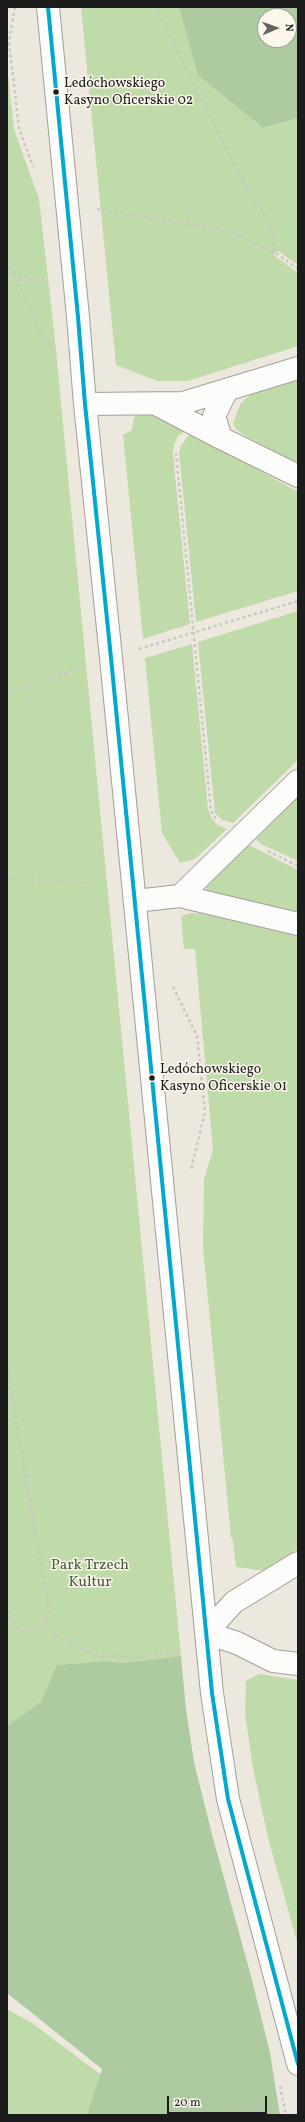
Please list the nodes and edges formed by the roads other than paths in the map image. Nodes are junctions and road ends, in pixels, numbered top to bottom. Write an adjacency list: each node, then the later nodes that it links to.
1 (48, 7): 5 (street)
2 (298, 368): 3 (street)
3 (227, 390): 4 (street); 6 (street)
4 (154, 403): 5 (street); 6 (street)
5 (85, 404): 10 (street)
6 (221, 438): 7 (street)
7 (298, 476)
8 (298, 781): 9 (street)
9 (180, 896): 10 (street); 11 (street)
10 (135, 900): 13 (street)
11 (298, 924)
12 (298, 1562): 13 (street)
13 (206, 1633): 14 (street); 15 (street)
14 (298, 1664)
15 (298, 2064)

